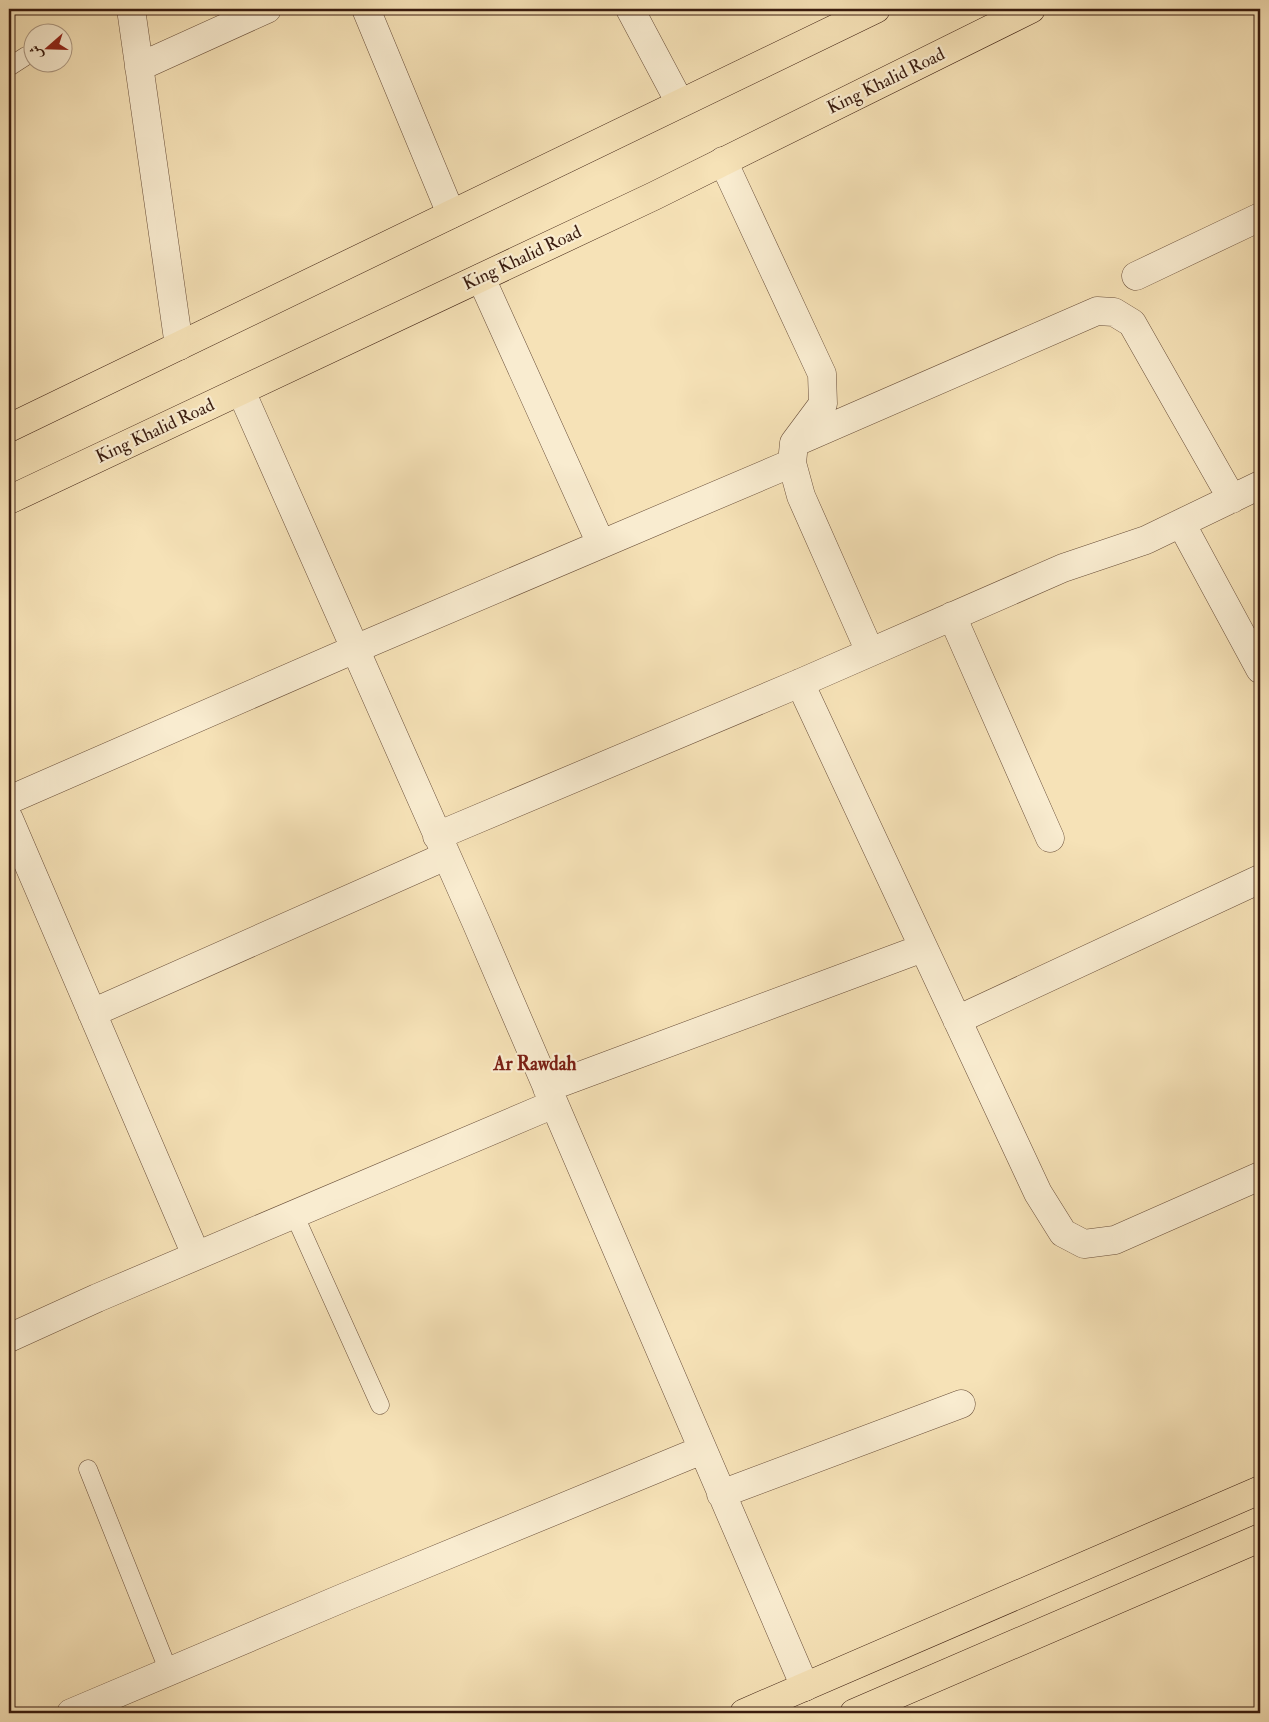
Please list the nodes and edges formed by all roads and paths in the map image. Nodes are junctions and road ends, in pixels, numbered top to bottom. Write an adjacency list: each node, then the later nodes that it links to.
1 (131, 9): 9 (street)
2 (267, 9): 9 (street)
3 (366, 9): 12 (street)
4 (630, 9): 10 (street)
5 (876, 9): 10 (main road)
6 (1031, 9): 11 (main road, King Khalid Road)
7 (22, 59): 8 (lane)
8 (9, 67)
9 (139, 67): 16 (street)
10 (680, 103): 12 (main road)
11 (723, 161): 15 (main road, King Khalid Road); 19 (street)
12 (451, 214): 16 (main road)
13 (1260, 217): 14 (street)
14 (1136, 276)
15 (481, 278): 17 (main road, King Khalid Road); 24 (street)
16 (179, 346): 18 (main road)
17 (241, 391): 22 (main road, King Khalid Road); 26 (street)
18 (9, 428)
19 (793, 453): 21 (street); 24 (street); 27 (street)
20 (1260, 485): 21 (street)
21 (1232, 498): 23 (street)
22 (9, 500)
23 (1181, 523): 25 (street); 28 (street)
24 (601, 544): 26 (street)
25 (952, 616): 27 (street); 32 (street)
26 (355, 648): 30 (street); 33 (street)
27 (870, 652): 29 (street)
28 (1260, 669)
29 (800, 683): 33 (street); 35 (street)
30 (9, 800)
31 (9, 819): 36 (street)
32 (1050, 838)
33 (442, 846): 36 (street); 38 (street)
34 (1260, 879): 37 (street)
35 (924, 948): 37 (street); 38 (street)
36 (92, 1013): 41 (street)
37 (957, 1020): 39 (street)
38 (550, 1096): 40 (street); 45 (street)
39 (1260, 1176)
40 (294, 1214): 41 (street); 44 (lane)
41 (196, 1255): 42 (street)
42 (9, 1338)
43 (961, 1404): 48 (street)
44 (380, 1405)
45 (702, 1450): 48 (street); 50 (street)
46 (88, 1469): 50 (lane)
47 (1260, 1490): 51 (main road)
48 (721, 1494): 51 (street)
49 (1260, 1538): 54 (main road)
50 (169, 1672): 52 (street)
51 (805, 1687): 53 (main road)
52 (71, 1713)
53 (744, 1713)
54 (854, 1713)

